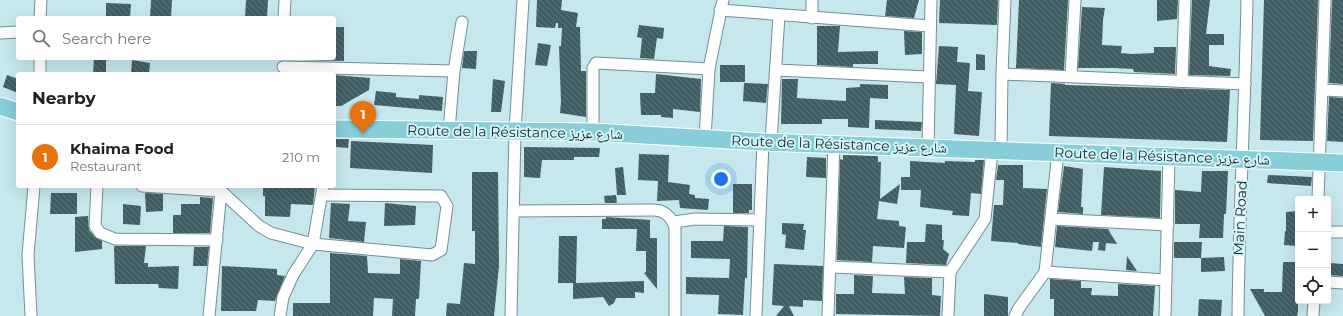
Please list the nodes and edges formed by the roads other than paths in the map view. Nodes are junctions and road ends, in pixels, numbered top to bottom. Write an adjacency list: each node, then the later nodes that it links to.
1 (41, 0): 13 (street)
2 (285, 0): 14 (street)
3 (523, 0): 37 (street)
4 (812, 0): 15 (street)
5 (931, 0): 17 (street)
6 (1005, 0): 26 (street)
7 (1075, 0): 27 (street)
8 (1184, 0): 29 (street)
9 (1247, 0): 30 (street, Main Road)
10 (1325, 0): 31 (street)
11 (722, 5): 12 (street); 22 (street)
12 (779, 15): 15 (street); 23 (street)
13 (40, 16)
14 (284, 16)
15 (812, 18): 17 (street)
16 (462, 22): 24 (street)
17 (930, 26): 28 (street)
18 (16, 32): 19 (street)
19 (0, 33)
20 (40, 60): 25 (street)
21 (283, 66): 24 (street)
22 (709, 69): 38 (street); 39 (street)
23 (776, 70): 28 (street); 40 (street)
24 (454, 71): 36 (street)
25 (40, 72)
26 (1002, 74): 27 (street); 43 (street)
27 (1071, 76): 29 (street)
28 (928, 77): 42 (street)
29 (1182, 81): 30 (street)
30 (1245, 84): 46 (street, Main Road)
31 (1323, 90): 32 (street); 47 (street)
32 (1343, 91)
33 (0, 106): 34 (main road)
34 (16, 111)
35 (336, 129): 36 (main road, Route de la Résistance شارع عزيز)
36 (450, 130): 37 (main road, Route de la Résistance شارع عزيز)
37 (515, 130): 38 (main road, Route de la Résistance شارع عزيز); 55 (street)
38 (593, 132): 39 (main road, Route de la Résistance شارع عزيز)
39 (705, 139): 40 (main road, Route de la Résistance شارع عزيز)
40 (767, 142): 41 (main road, Route de la Résistance شارع عزيز); 56 (street)
41 (834, 144): 42 (main road, Route de la Résistance شارع عزيز); 64 (street)
42 (928, 148): 43 (main road, Route de la Résistance شارع عزيز)
43 (997, 150): 44 (main road, Route de la Résistance شارع عزيز); 65 (street)
44 (1058, 152): 45 (main road, Route de la Résistance شارع عزيز); 57 (street)
45 (1169, 156): 46 (main road, Route de la Résistance شارع عزيز); 59 (street)
46 (1243, 160): 47 (main road, Route de la Résistance شارع عزيز); 81 (street, Main Road)
47 (1318, 162): 48 (main road, Route de la Résistance شارع عزيز); 54 (street)
48 (1343, 163)
49 (34, 188): 71 (street)
50 (97, 188): 62 (street)
51 (174, 188): 52 (street)
52 (221, 191): 62 (street); 63 (street)
53 (322, 191): 63 (street); 63 (street)
54 (1318, 196)
55 (513, 211): 58 (street); 74 (street)
56 (759, 220): 58 (street); 76 (street)
57 (1051, 220): 59 (street); 66 (street)
58 (674, 222): 75 (street)
59 (1168, 225): 67 (street)
60 (1331, 232): 61 (street)
61 (1343, 232)
62 (216, 240): 72 (street)
63 (313, 244): 73 (street)
64 (831, 267): 65 (street); 77 (street)
65 (950, 272): 78 (street)
66 (1045, 272): 67 (street); 79 (street)
67 (1166, 280): 80 (street)
68 (1331, 282): 69 (street)
69 (1343, 283)
70 (1314, 304): 82 (street)
71 (31, 316)
72 (209, 316)
73 (280, 316)
74 (511, 316)
75 (675, 316)
76 (756, 316)
77 (828, 316)
78 (948, 316)
79 (1015, 316)
80 (1165, 316)
81 (1238, 316)
82 (1313, 316)

